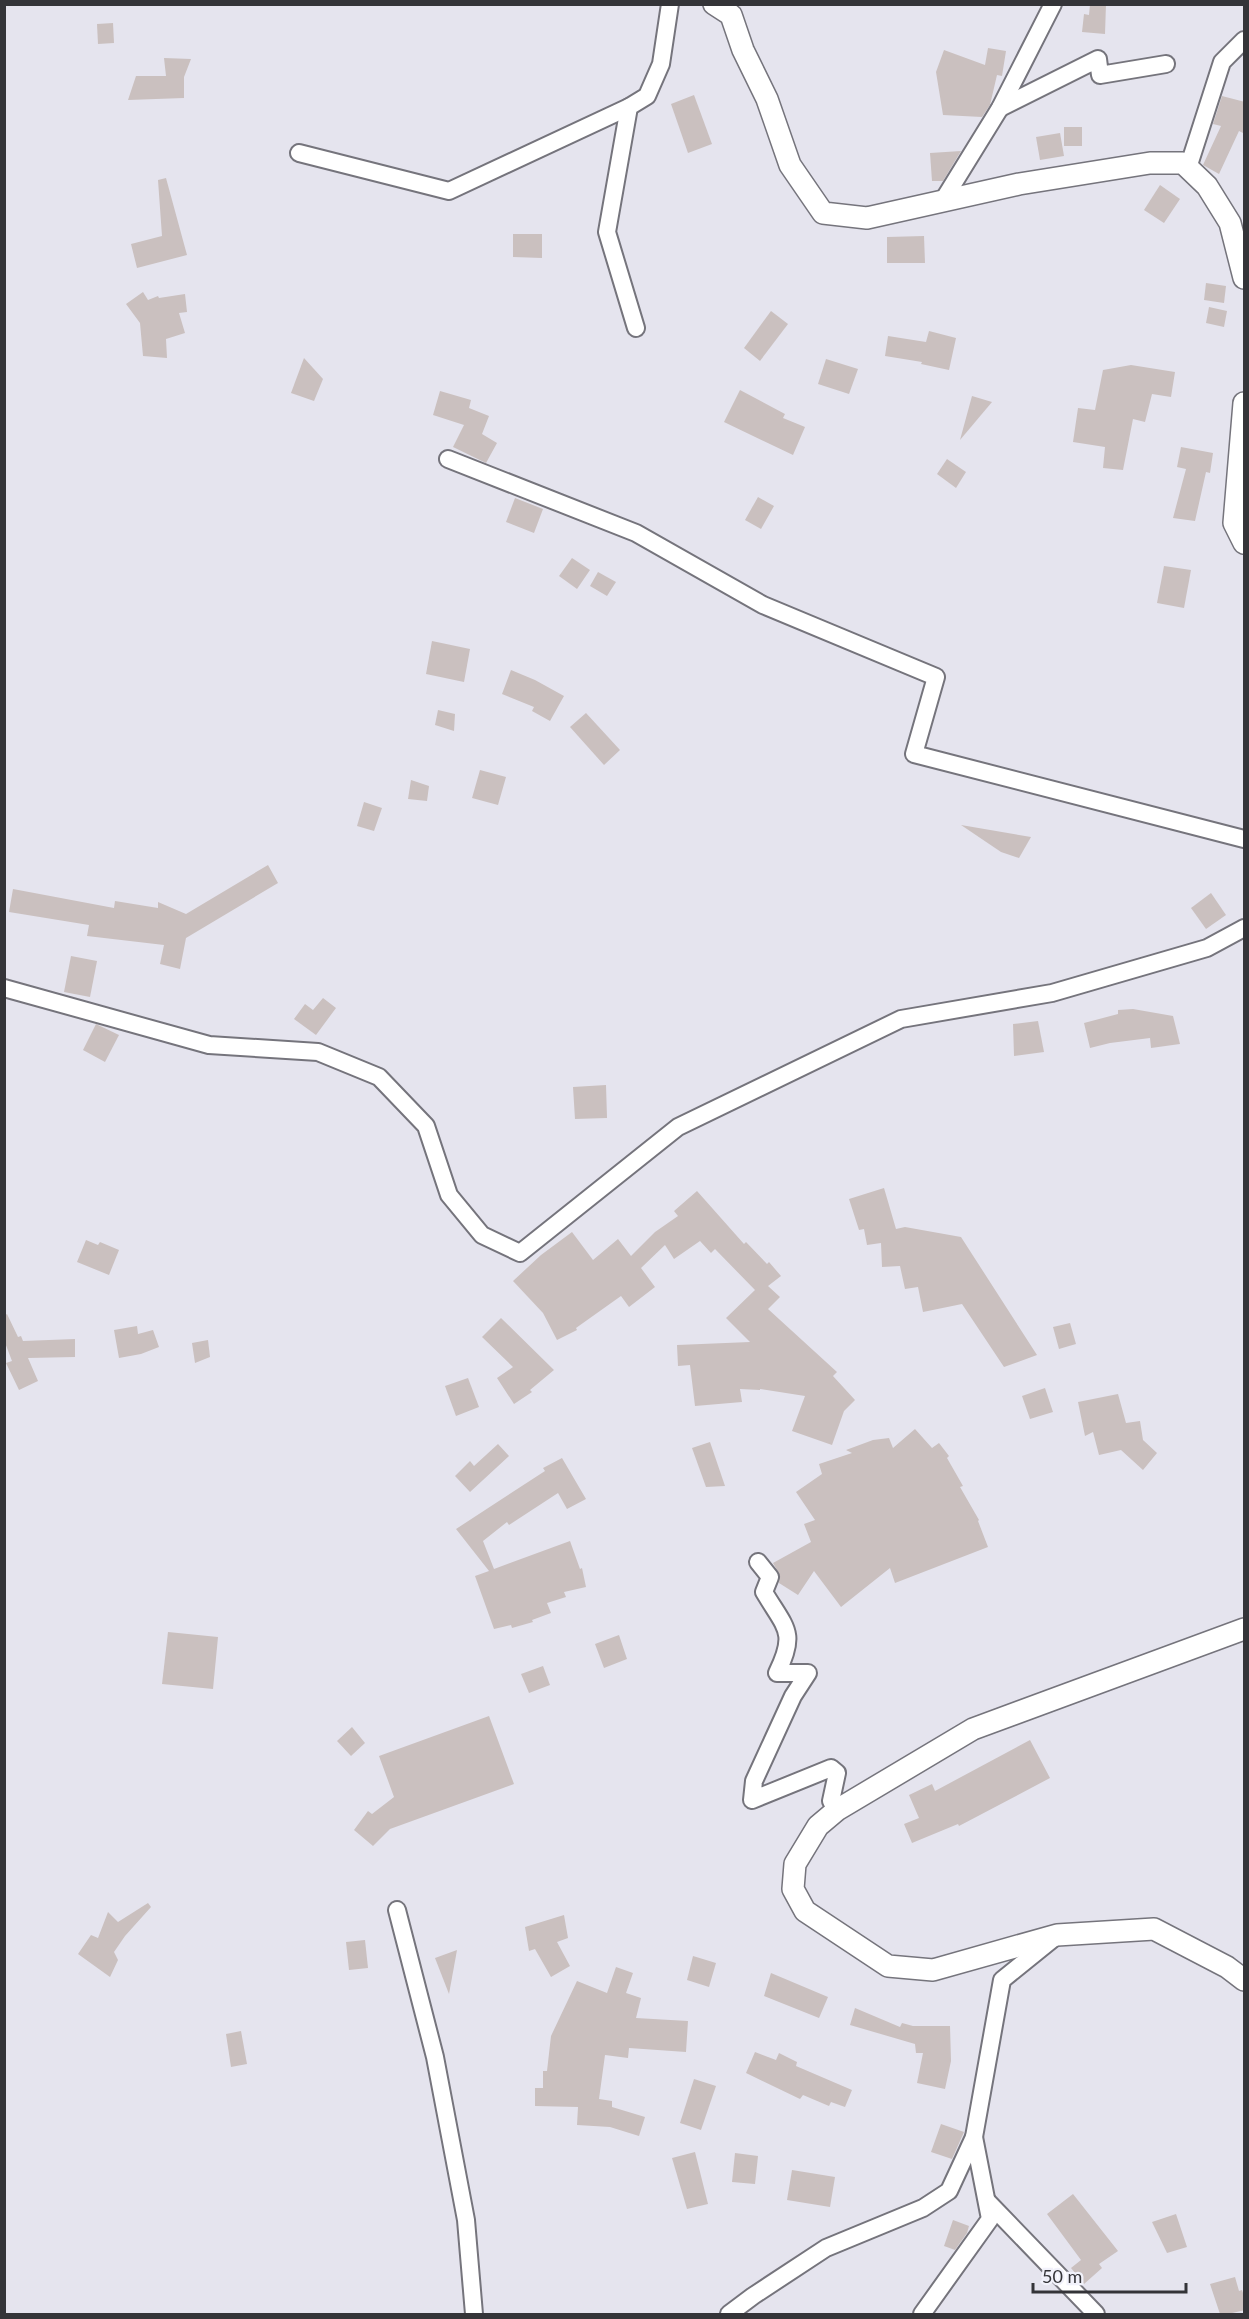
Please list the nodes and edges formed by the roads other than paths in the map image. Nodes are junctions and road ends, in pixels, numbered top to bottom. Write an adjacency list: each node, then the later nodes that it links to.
1 (670, 4): 6 (street)
2 (714, 4): 10 (street)
3 (1053, 4): 7 (street)
4 (1245, 40): 9 (street)
5 (1166, 64): 7 (street)
6 (629, 107): 8 (street); 12 (street)
7 (1000, 108): 10 (street)
8 (299, 153)
9 (1188, 168): 10 (street); 11 (street)
10 (942, 202)
11 (1245, 278)
12 (636, 328)
13 (1245, 403): 15 (street)
14 (448, 459): 16 (street)
15 (1245, 543)
16 (1245, 839)
17 (1245, 928): 18 (street)
18 (4, 988)
19 (758, 1562): 21 (street)
20 (1245, 1629): 21 (street)
21 (837, 1810): 23 (street)
22 (398, 1910): 27 (street)
23 (1057, 1935): 24 (street); 25 (street)
24 (1245, 1980)
25 (974, 2137): 26 (street); 28 (street)
26 (988, 2202): 29 (street); 30 (street)
27 (474, 2314)
28 (729, 2314)
29 (922, 2314)
30 (1096, 2314)

